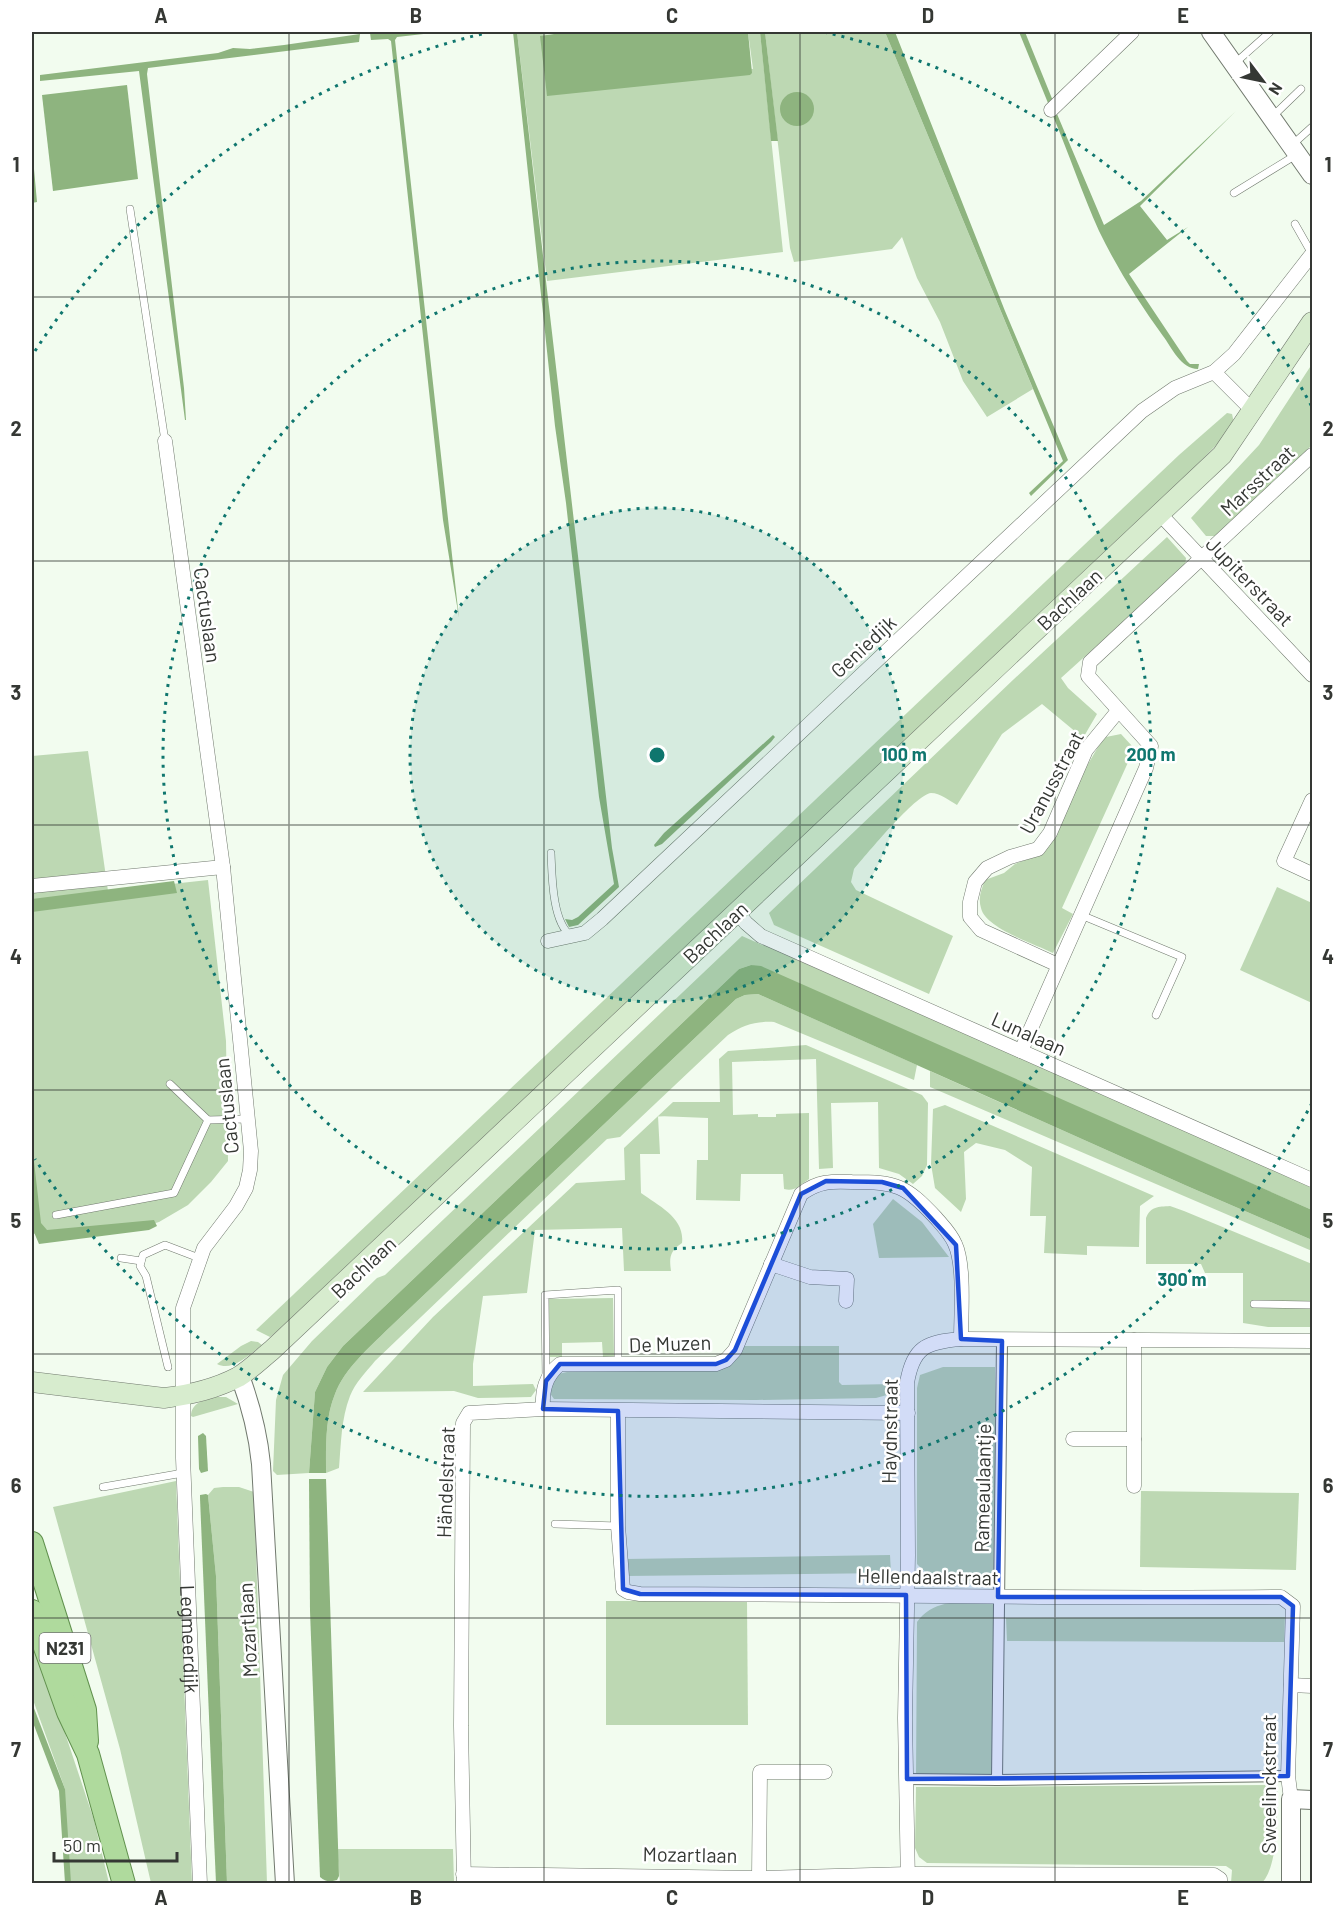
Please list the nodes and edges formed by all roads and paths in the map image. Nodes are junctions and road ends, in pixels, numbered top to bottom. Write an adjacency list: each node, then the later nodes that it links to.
1 (1132, 32): 6 (street)
2 (1211, 32): 4 (street)
3 (1270, 32): 4 (lane)
4 (1234, 64): 7 (street)
5 (1301, 89): 7 (lane)
6 (1051, 110)
7 (1272, 117): 9 (street)
8 (1312, 127): 9 (lane)
9 (1304, 158): 10 (lane)
10 (1234, 192)
11 (130, 209): 17 (lane)
12 (1295, 224): 13 (lane)
13 (1312, 254): 15 (street)
14 (1312, 322): 16 (main road, Bachlaan)
15 (1214, 372): 16 (street); 30 (street, Geniedijk)
16 (1253, 411): 19 (main road, Bachlaan)
17 (165, 441): 25 (street, Cactuslaan)
18 (1312, 455): 20 (street, Marsstraat)
19 (1159, 513): 20 (street, Jupiterstraat); 28 (main road, Bachlaan)
20 (1202, 558): 21 (street, Jupiterstraat); 22 (street)
21 (1312, 673)
22 (1118, 711): 29 (street); 32 (street, Uranusstraat)
23 (1312, 800): 26 (street)
24 (550, 853): 30 (lane)
25 (223, 867): 27 (street); 36 (street, Cactuslaan)
26 (1312, 874)
27 (32, 886)
28 (737, 912): 34 (street, Lunalaan); 54 (main road, Bachlaan)
29 (1081, 915): 32 (street); 33 (lane)
30 (572, 936): 31 (street, Geniedijk)
31 (548, 941)
32 (1058, 965): 34 (street)
33 (1156, 1016)
34 (1021, 1051): 39 (street, Lunalaan)
35 (170, 1084): 37 (lane)
36 (247, 1119): 37 (lane); 42 (street, Cactuslaan)
37 (208, 1120): 40 (lane)
38 (1312, 1165): 39 (street)
39 (1310, 1179)
40 (56, 1215)
41 (121, 1258): 43 (lane)
42 (199, 1258): 43 (lane); 57 (street, Cactuslaan)
43 (141, 1261): 53 (lane)
44 (771, 1264): 45 (street); 48 (street, De Muzen); 52 (street, De Muzen)
45 (846, 1301)
46 (1254, 1304): 47 (lane)
47 (1312, 1305)
48 (961, 1339): 50 (street, Haydnstraat); 60 (street, Haydnstraat)
49 (1134, 1340): 50 (street, Haydnstraat); 51 (street, Haydnstraat); 62 (street)
50 (1002, 1341): 70 (street, Rameaulaantje)
51 (1312, 1341)
52 (618, 1365): 55 (street, De Muzen); 55 (lane)
53 (168, 1368)
54 (240, 1376): 57 (main road, Bachlaan); 87 (street, Mozartlaan)
55 (546, 1381): 58 (street)
56 (34, 1382): 57 (main road, Bachlaan)
57 (183, 1396): 63 (street, Legmeerdijk)
58 (543, 1409): 59 (street, Händelstraat); 83 (street, Händelstraat)
59 (618, 1411): 60 (street, Händelstraat); 67 (street, Hellendaalstraat)
60 (908, 1413): 69 (street, Haydnstraat)
61 (1072, 1439): 62 (street)
62 (1134, 1439): 64 (street)
63 (183, 1473): 65 (lane); 86 (street, Legmeerdijk)
64 (1134, 1486)
65 (103, 1487)
66 (555, 1524): 67 (lane)
67 (618, 1526): 69 (street, Hellendaalstraat)
68 (32, 1543): 75 (main road, N231)
69 (906, 1595): 70 (street, Hellendaalstraat); 78 (street, Haydnstraat)
70 (998, 1597): 71 (street, Hellendaalstraat); 79 (street, Rameaulaantje)
71 (1293, 1606): 73 (street, Sweelinckstraat)
72 (32, 1611): 75 (main road, N231)
73 (1291, 1685): 74 (street); 77 (street, Sweelinckstraat)
74 (1312, 1686)
75 (88, 1754): 85 (main road, N231)
76 (825, 1772): 82 (street)
77 (1288, 1776): 79 (street); 80 (street, Sweelinckstraat)
78 (907, 1779): 79 (street); 84 (street, Haydnstraat)
79 (998, 1780)
80 (1291, 1799): 81 (street); 89 (street, Sweelinckstraat)
81 (1312, 1800)
82 (759, 1878): 83 (street, Mozartlaan); 84 (street, Mozartlaan)
83 (463, 1879)
84 (908, 1879): 88 (street, Mozartlaan)
85 (124, 1884)
86 (200, 1884)
87 (285, 1884)
88 (1220, 1884)
89 (1291, 1884)

